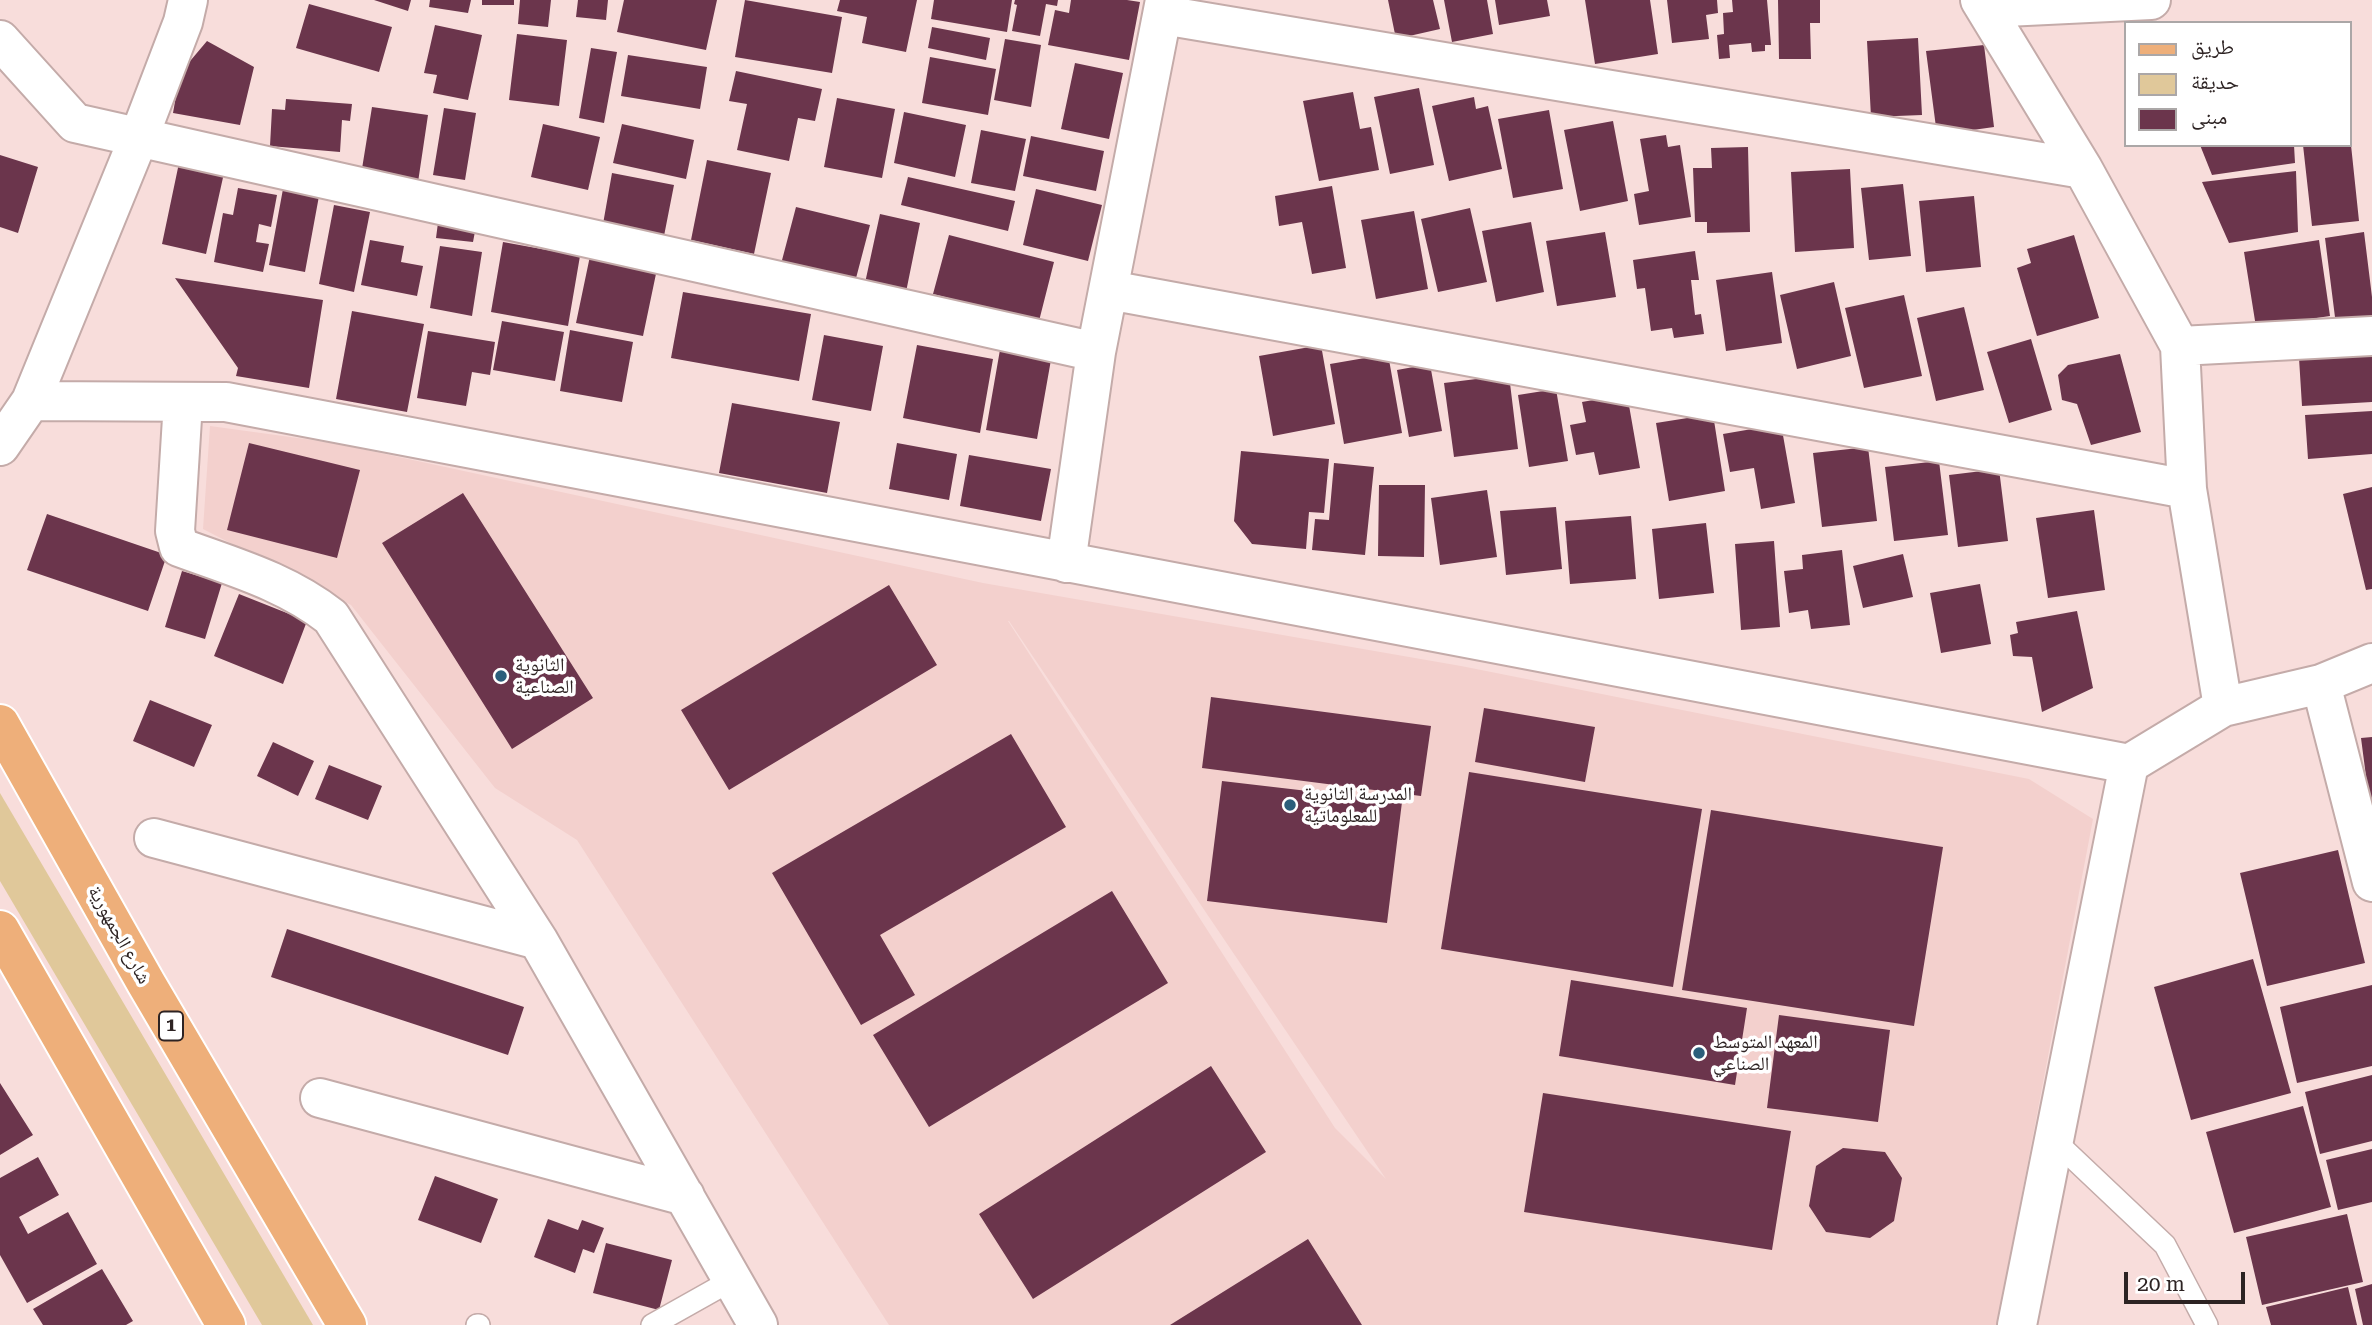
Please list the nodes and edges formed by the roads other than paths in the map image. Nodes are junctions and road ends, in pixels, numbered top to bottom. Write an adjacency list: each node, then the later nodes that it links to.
1 (2151, 0): 2 (street)
2 (1982, 4): 8 (street)
3 (192, 7): 7 (street)
4 (1164, 7): 8 (street); 9 (street)
5 (0, 40): 6 (street)
6 (15, 78): 7 (street)
7 (139, 137): 12 (street); 13 (street)
8 (2083, 169): 11 (street)
9 (1109, 290): 12 (street); 16 (street)
10 (2372, 336): 11 (street)
11 (2180, 346): 16 (street)
12 (1096, 352): 17 (street)
13 (31, 401): 14 (street); 15 (street)
14 (184, 402): 17 (street); 26 (street)
15 (0, 446)
16 (2187, 489): 20 (street)
17 (1066, 563): 22 (street)
18 (2372, 663): 19 (street)
19 (2321, 684): 20 (street); 24 (street)
20 (2223, 707): 22 (street)
21 (0, 724): 32 (main road, شارع الجمهورية / 1)
22 (2129, 764): 28 (street)
23 (154, 838): 26 (street)
24 (2372, 883)
25 (0, 930): 31 (main road)
26 (538, 940): 29 (street)
27 (320, 1098): 29 (street)
28 (2054, 1140): 35 (street); 36 (lane)
29 (685, 1196): 30 (street)
30 (732, 1280): 33 (lane); 34 (street)
31 (226, 1325)
32 (347, 1325)
33 (652, 1325)
34 (758, 1325)
35 (2017, 1325)
36 (2207, 1325)

